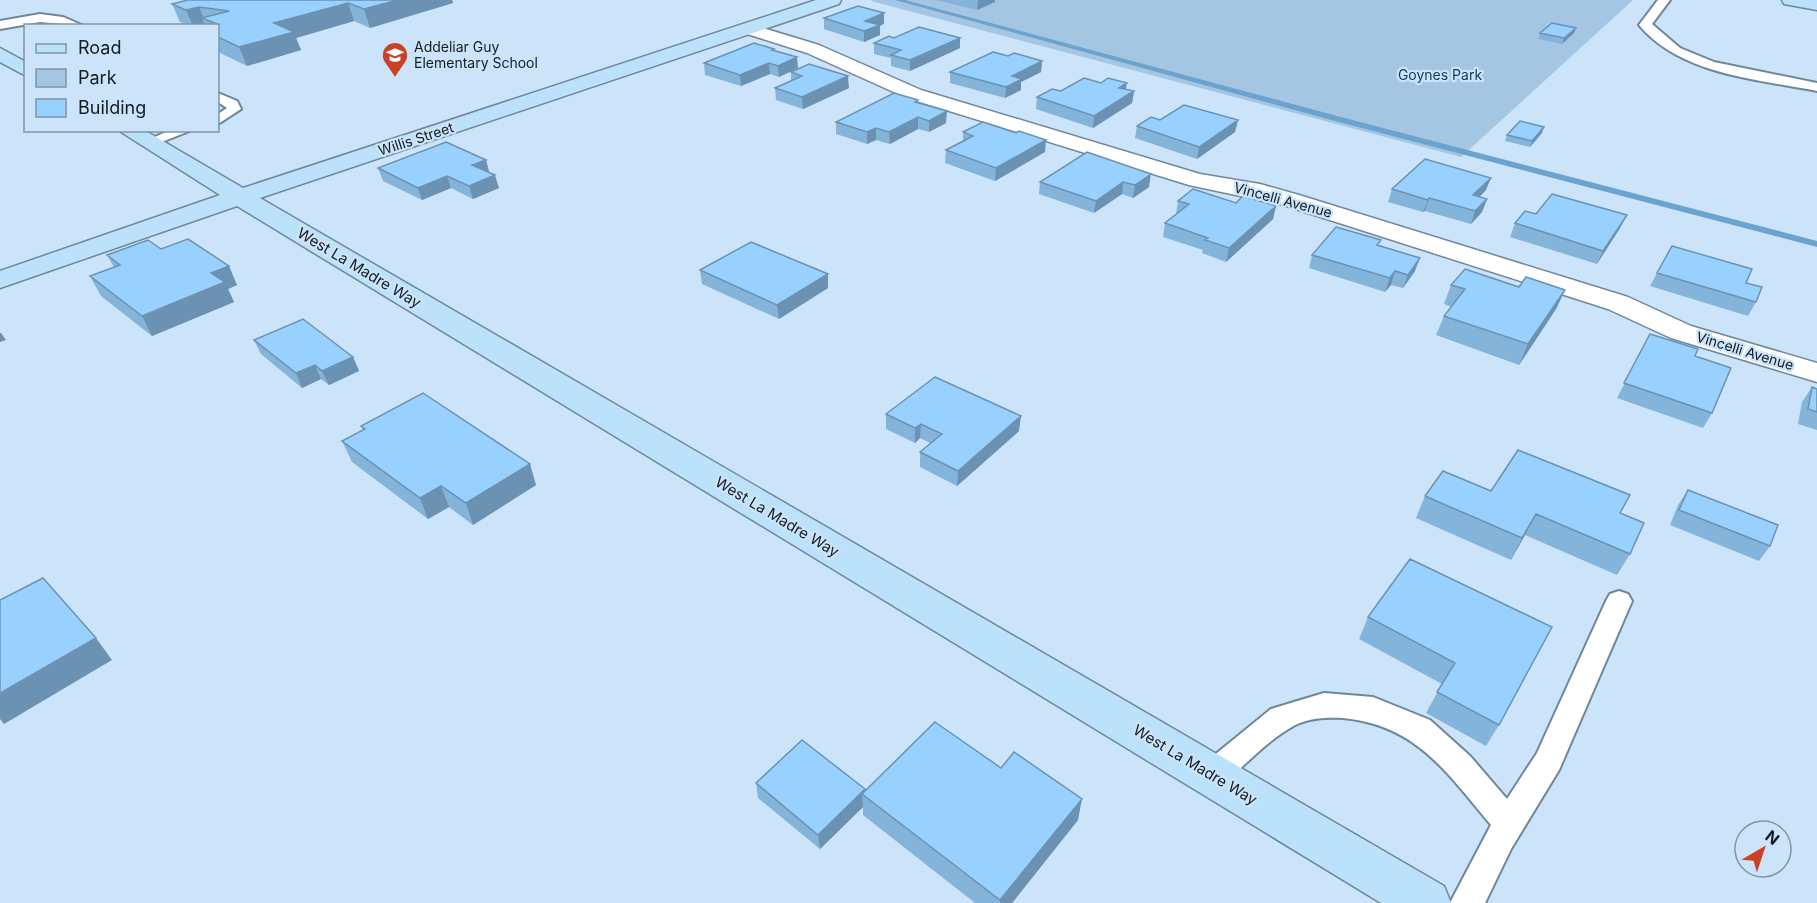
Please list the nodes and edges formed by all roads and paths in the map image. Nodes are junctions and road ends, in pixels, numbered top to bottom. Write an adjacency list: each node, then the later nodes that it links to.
1 (833, 0): 7 (street, Willis Street)
2 (1664, 0): 10 (lane)
3 (1790, 0): 4 (street)
4 (1817, 5)
5 (74, 24): 6 (lane)
6 (0, 25)
7 (750, 29): 15 (street, Willis Street); 17 (street, Vincelli Avenue)
8 (0, 54): 9 (street)
9 (24, 68)
10 (1817, 87)
11 (219, 98): 12 (lane)
12 (219, 119)
13 (172, 132): 14 (lane)
14 (138, 137): 15 (street, West La Madre Way)
15 (239, 197): 16 (street, Willis Street); 19 (street, West La Madre Way)
16 (0, 280)
17 (1817, 373)
18 (1619, 601): 20 (lane)
19 (1212, 775): 20 (lane); 21 (street, West La Madre Way)
20 (1509, 824): 22 (lane)
21 (1426, 903)
22 (1467, 903)

